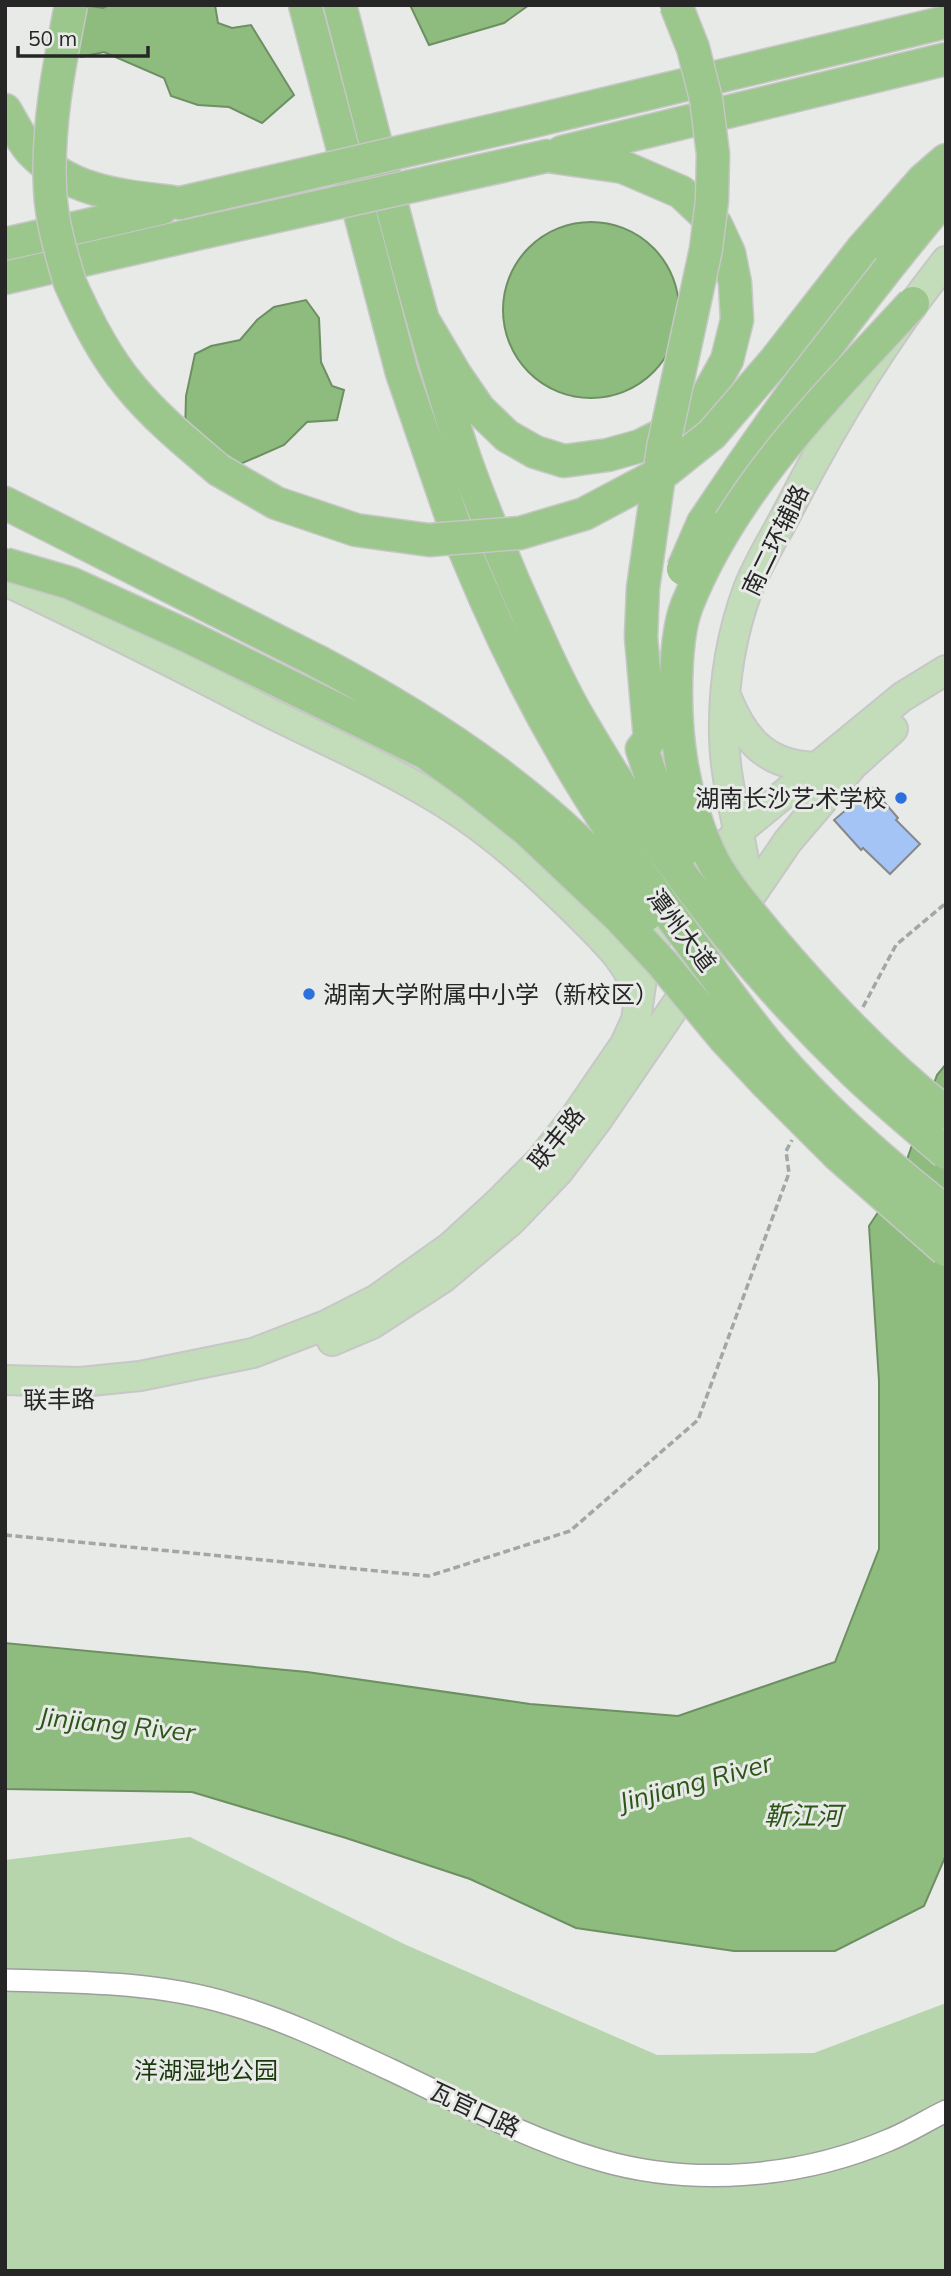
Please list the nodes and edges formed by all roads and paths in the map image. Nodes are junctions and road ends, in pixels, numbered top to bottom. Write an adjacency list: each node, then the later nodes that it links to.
1 (71, 5): 9 (highway, bridge)
2 (303, 5): 36 (highway, 潭州大道, bridge)
3 (340, 5): 16 (highway)
4 (676, 5): 23 (highway, bridge)
5 (946, 22): 11 (highway, bridge)
6 (946, 59): 8 (highway)
7 (5, 110): 11 (highway)
8 (547, 156): 14 (highway, bridge); 16 (highway)
9 (946, 160)
10 (946, 196): 23 (highway, bridge)
11 (180, 203): 12 (highway)
12 (5, 244)
13 (946, 261): 15 (main road, 南二环辅路)
14 (5, 278)
15 (913, 303): 22 (main road, 南二环辅路); 32 (highway, bridge)
16 (424, 320): 35 (highway, 潭州大道, bridge)
17 (5, 503): 34 (highway, bridge)
18 (5, 564): 34 (highway, bridge)
19 (5, 581): 29 (main road)
20 (946, 670): 24 (main road, 联丰路)
21 (946, 690): 27 (main road, 联丰路)
22 (725, 694): 24 (main road); 25 (main road, 南二环辅路)
23 (650, 738): 32 (highway, bridge)
24 (817, 767): 26 (main road, 联丰路)
25 (727, 780): 26 (main road, 南二环辅路); 29 (main road)
26 (739, 831): 27 (main road, 南二环辅路); 30 (main road, 联丰路)
27 (749, 898): 39 (main road, 联丰路)
28 (946, 903): 31 (path)
29 (591, 928): 30 (main road)
30 (638, 1002): 38 (main road, 联丰路)
31 (857, 1017)
32 (883, 1061): 33 (highway, bridge)
33 (946, 1113)
34 (803, 1135): 37 (highway, bridge); 40 (path)
35 (946, 1153)
36 (946, 1212)
37 (946, 1250)
38 (5, 1380)
39 (5, 1399)
40 (5, 1535)
41 (5, 1972): 43 (street)
42 (5, 1980): 44 (street, 瓦官口路)
43 (946, 2102)
44 (946, 2111)

